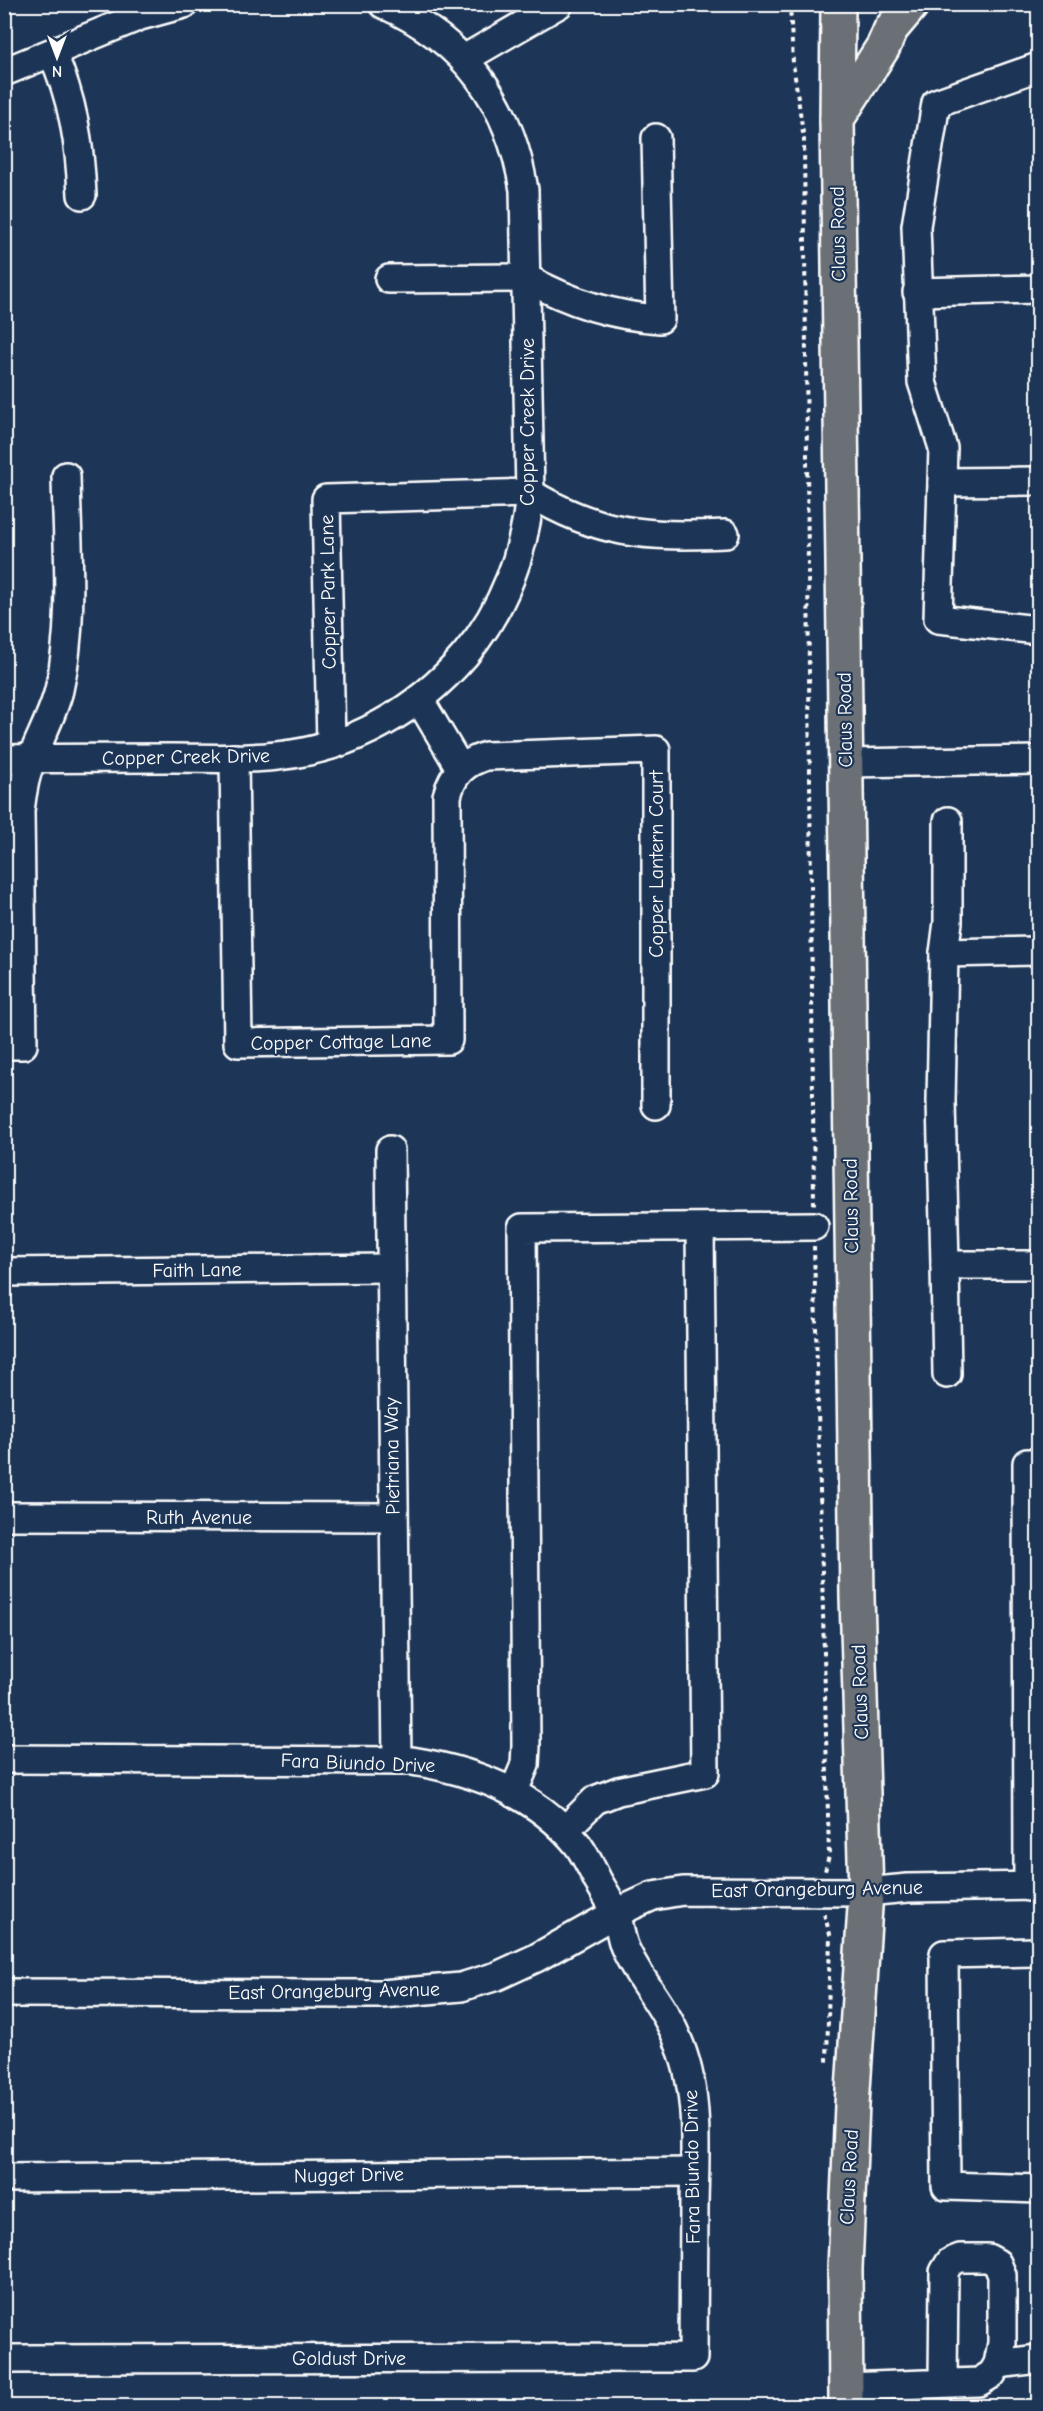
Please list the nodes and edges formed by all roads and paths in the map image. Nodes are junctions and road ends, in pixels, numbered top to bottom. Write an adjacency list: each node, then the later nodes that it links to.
1 (184, 4): 6 (street)
2 (383, 4): 7 (street, Copper Creek Drive)
3 (559, 4): 7 (street)
4 (838, 4): 10 (main road, Claus Road)
5 (912, 4): 10 (main road)
6 (52, 53): 9 (street); 12 (street)
7 (464, 59): 13 (street, Copper Creek Drive)
8 (1038, 67): 16 (street)
9 (4, 72)
10 (837, 119): 29 (main road, Claus Road)
11 (656, 138): 13 (street)
12 (82, 195)
13 (526, 278): 14 (street); 20 (street, Copper Creek Drive)
14 (389, 279)
15 (1038, 289): 16 (street)
16 (917, 292): 19 (street)
17 (66, 476): 27 (street)
18 (1038, 481): 19 (street)
19 (942, 482): 22 (street)
20 (530, 494): 21 (street); 23 (street, Copper Creek Drive); 24 (street, Copper Park Lane)
21 (725, 534)
22 (1038, 630)
23 (419, 699): 24 (street, Copper Creek Drive); 30 (street)
24 (332, 745): 25 (street, Copper Creek Drive)
25 (234, 758): 27 (street, Copper Creek Drive); 30 (street, Copper Cottage Lane)
26 (4, 759): 27 (street, Copper Creek Drive)
27 (32, 759): 34 (street)
28 (1038, 760): 29 (street)
29 (845, 763): 52 (main road, Claus Road)
30 (460, 768): 35 (street, Copper Lantern Court)
31 (948, 821): 33 (street)
32 (1038, 951): 33 (street)
33 (944, 953): 39 (street)
34 (4, 1045)
35 (656, 1105)
36 (390, 1150): 41 (street, Pietriana Way)
37 (814, 1226): 38 (street)
38 (700, 1228): 49 (street); 50 (street)
39 (945, 1265): 40 (street); 43 (street)
40 (1038, 1265)
41 (390, 1268): 42 (street, Faith Lane); 46 (street, Pietriana Way)
42 (4, 1272)
43 (947, 1374)
44 (1033, 1463): 51 (street)
45 (4, 1516): 46 (street, Ruth Avenue)
46 (393, 1517): 48 (street, Pietriana Way)
47 (4, 1759): 48 (street, Fara Biundo Drive)
48 (397, 1761): 49 (street, Fara Biundo Drive)
49 (513, 1793): 50 (street, Fara Biundo Drive)
50 (565, 1830): 53 (street, Fara Biundo Drive)
51 (1033, 1886): 52 (street, East Orangeburg Avenue)
52 (866, 1892): 53 (street, East Orangeburg Avenue); 64 (main road, Claus Road)
53 (616, 1913): 55 (street, East Orangeburg Avenue); 56 (street, Fara Biundo Drive)
54 (1038, 1952): 58 (street)
55 (4, 1993)
56 (694, 2172): 57 (street, Nugget Drive); 59 (street, Fara Biundo Drive)
57 (4, 2178)
58 (1038, 2189)
59 (693, 2358): 60 (street, Goldust Drive)
60 (4, 2359)
61 (1038, 2359): 62 (street)
62 (998, 2364): 63 (street); 63 (street)
63 (943, 2383): 64 (street)
64 (845, 2397)

